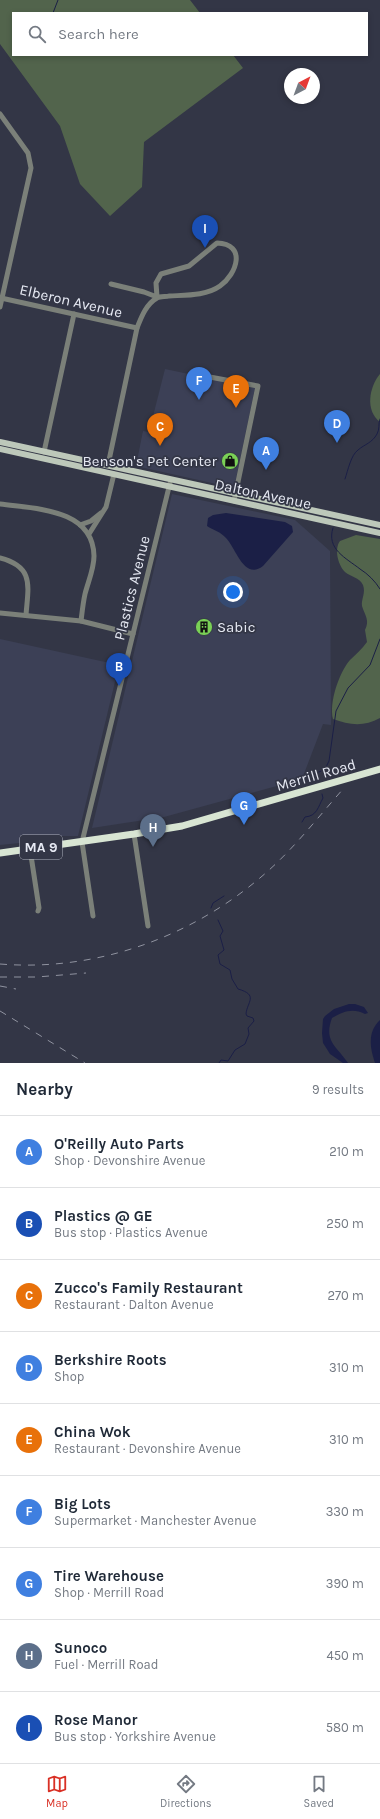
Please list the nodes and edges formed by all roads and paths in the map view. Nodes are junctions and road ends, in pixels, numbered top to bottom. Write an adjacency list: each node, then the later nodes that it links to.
1 (0, 114): 4 (street)
2 (111, 284): 3 (street)
3 (158, 297): 3 (street); 7 (street)
4 (1, 298): 5 (street); 6 (street, Elberon Avenue)
5 (0, 307)
6 (74, 314): 7 (street, Elberon Avenue); 11 (street)
7 (137, 328): 12 (street)
8 (199, 374): 16 (street)
9 (0, 442): 11 (main road, Dalton Avenue)
10 (0, 449): 13 (main road, Dalton Avenue)
11 (44, 452): 12 (main road, Dalton Avenue)
12 (108, 465): 14 (main road, Dalton Avenue)
13 (114, 474): 15 (main road, Dalton Avenue); 19 (street)
14 (171, 479): 15 (street, Plastics Avenue); 16 (main road, Dalton Avenue)
15 (170, 486): 17 (main road, Dalton Avenue); 28 (street, Plastics Avenue)
16 (235, 493): 17 (street); 21 (main road, Dalton Avenue)
17 (234, 501): 22 (main road, Dalton Avenue)
18 (0, 504): 20 (street)
19 (104, 510): 20 (street); 23 (street)
20 (80, 525): 23 (street)
21 (380, 526)
22 (380, 533)
23 (88, 534): 27 (street)
24 (0, 558): 26 (street)
25 (0, 613): 26 (street)
26 (26, 615): 27 (street)
27 (81, 622): 28 (street)
28 (133, 634): 31 (street, Plastics Avenue)
29 (380, 769): 30 (highway, Merrill Road / MA 9)
30 (134, 834): 31 (highway, Merrill Road / MA 9); 36 (street)
31 (82, 842): 32 (highway, Merrill Road / MA 9); 35 (street)
32 (30, 849): 33 (highway, Merrill Road / MA 9); 34 (street)
33 (0, 853)
34 (38, 911)
35 (93, 916)
36 (148, 926)

